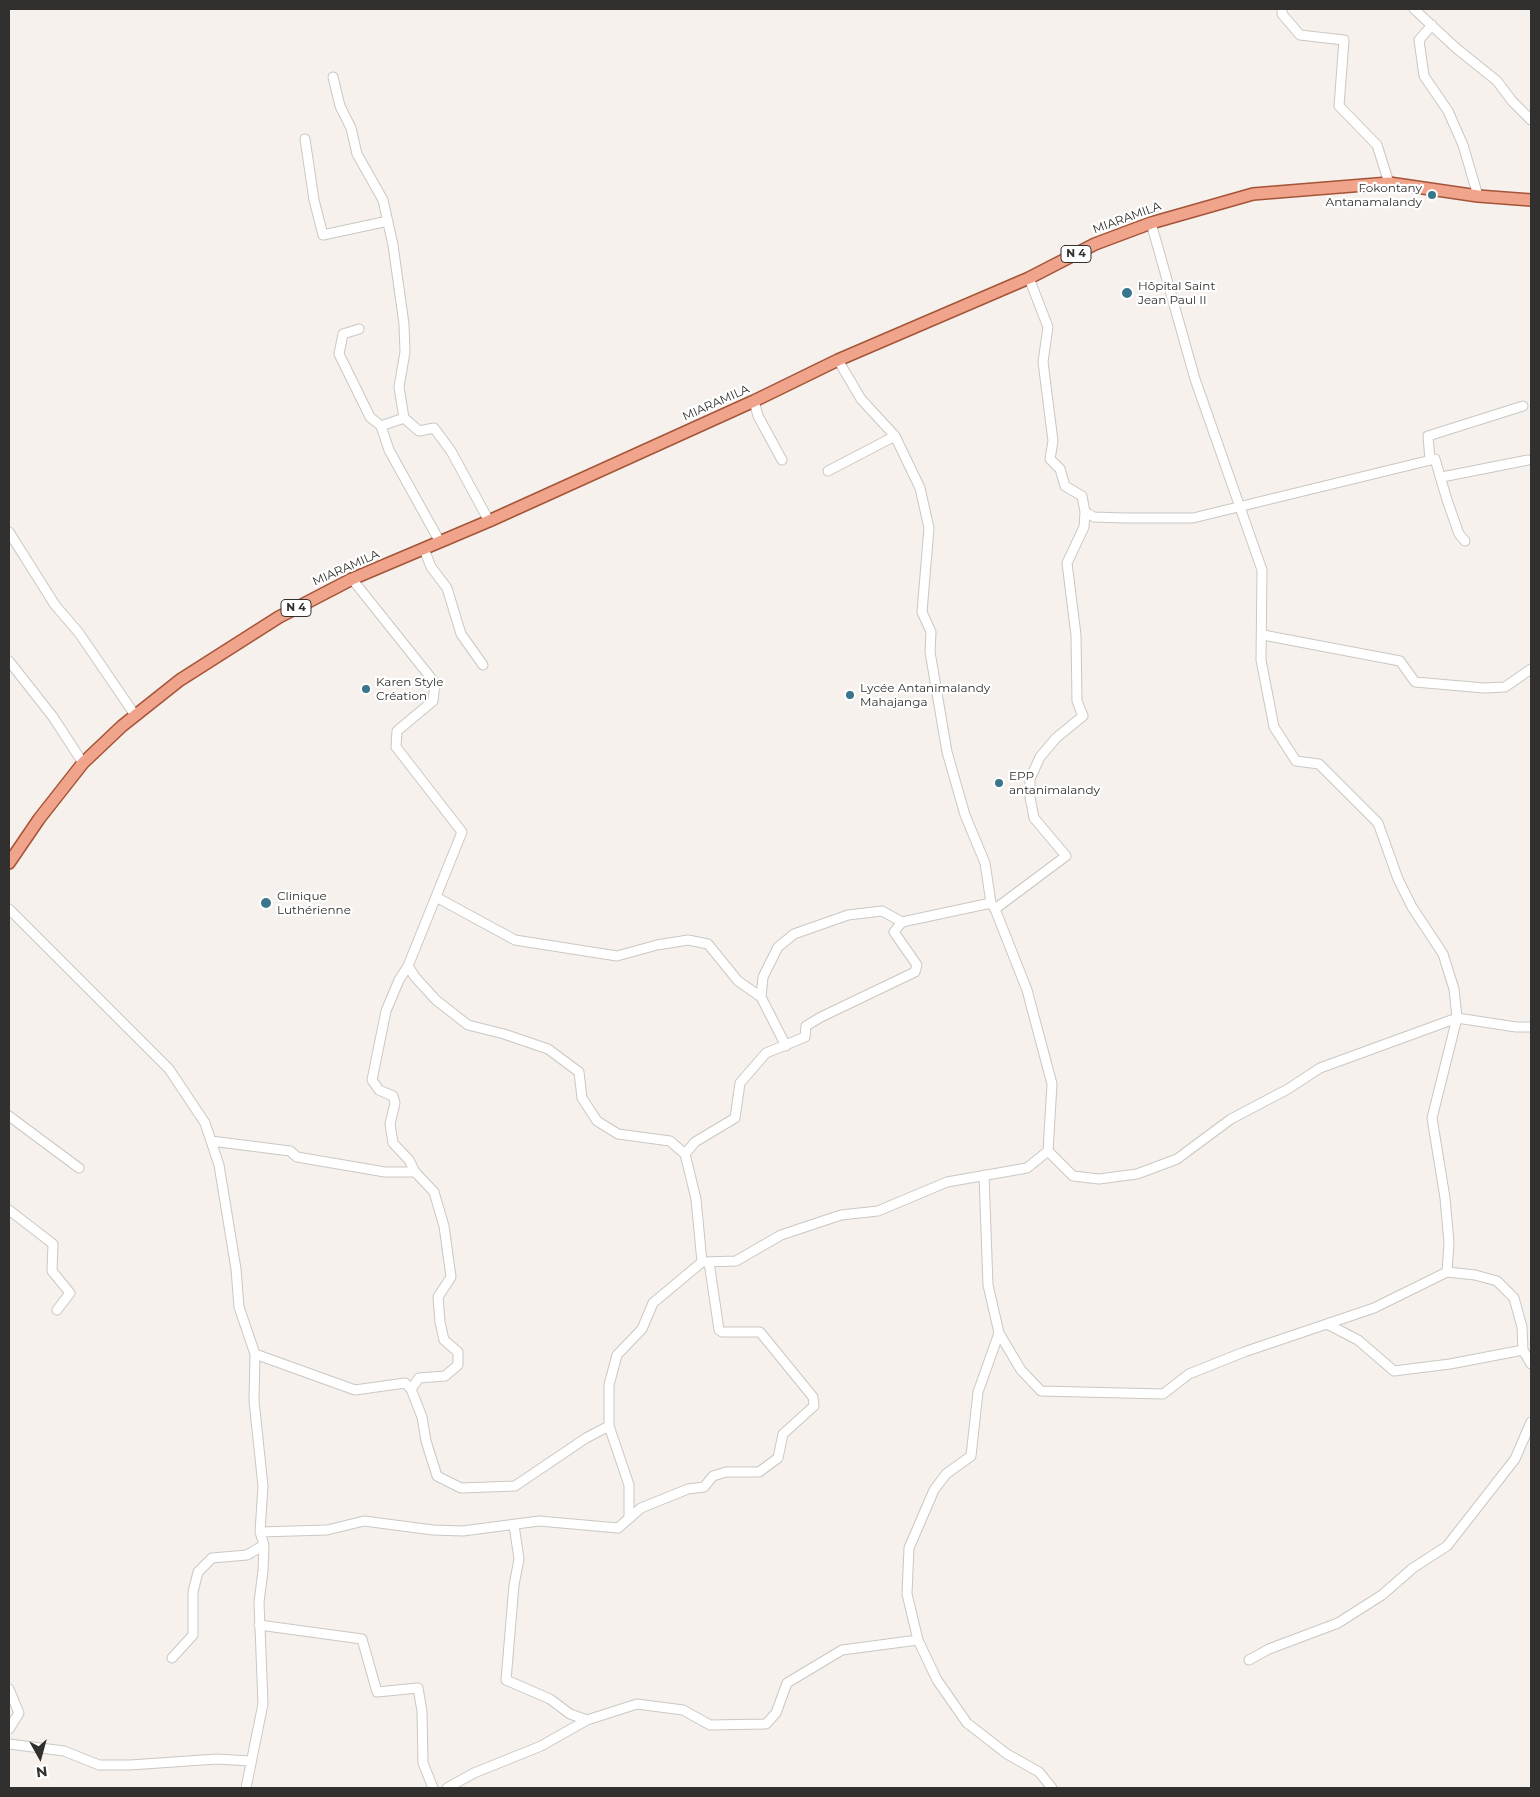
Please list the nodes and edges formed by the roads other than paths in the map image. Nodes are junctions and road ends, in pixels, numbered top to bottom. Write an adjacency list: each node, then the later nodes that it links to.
1 (1282, 9): 7 (street)
2 (1414, 9): 3 (street)
3 (1432, 25): 5 (street); 8 (street)
4 (333, 77): 10 (street)
5 (1531, 120)
6 (305, 139): 10 (street)
7 (1390, 183): 8 (main road, MIARAMILA / N 4); 11 (main road, MIARAMILA / N 4)
8 (1478, 196): 9 (main road, MIARAMILA / N 4)
9 (1531, 200)
10 (388, 221): 17 (street)
11 (1150, 223): 12 (main road, MIARAMILA / N 4); 25 (street)
12 (1029, 278): 14 (main road, MIARAMILA / N 4); 26 (street)
13 (359, 329): 18 (street)
14 (838, 360): 15 (main road, MIARAMILA / N 4); 19 (street)
15 (754, 401): 20 (street); 27 (main road, MIARAMILA / N 4)
16 (1523, 406): 21 (street)
17 (404, 418): 18 (street); 27 (street)
18 (381, 426): 30 (street)
19 (895, 436): 23 (street); 41 (street)
20 (782, 460)
21 (1430, 460): 24 (street); 25 (street)
22 (1528, 460): 24 (street)
23 (828, 471)
24 (1442, 477): 29 (street)
25 (1239, 507): 26 (street); 33 (street)
26 (1084, 512): 41 (street)
27 (488, 521): 30 (main road, MIARAMILA / N 4)
28 (9, 532): 37 (street)
29 (1465, 541)
30 (440, 542): 31 (main road, MIARAMILA / N 4)
31 (424, 549): 32 (main road, MIARAMILA / N 4); 35 (street)
32 (352, 579): 37 (main road, MIARAMILA / N 4); 40 (street)
33 (1263, 635): 36 (street); 46 (street)
34 (9, 661): 38 (street)
35 (483, 665)
36 (1531, 669)
37 (135, 716): 38 (main road, MIARAMILA / N 4)
38 (83, 763): 39 (main road, MIARAMILA / N 4)
39 (9, 863)
40 (436, 897): 44 (street); 45 (street)
41 (993, 906): 43 (street); 51 (street)
42 (9, 909): 50 (street)
43 (902, 922): 45 (street); 48 (street)
44 (408, 966): 52 (street); 54 (street)
45 (761, 998): 48 (street)
46 (1457, 1018): 47 (street); 51 (street); 58 (street)
47 (1531, 1027)
48 (786, 1046): 52 (street)
49 (9, 1116): 53 (street)
50 (211, 1141): 54 (street); 63 (street)
51 (1048, 1151): 55 (street)
52 (685, 1154): 57 (street)
53 (79, 1168)
54 (415, 1172): 65 (street)
55 (984, 1175): 57 (street); 61 (street)
56 (9, 1210): 59 (street)
57 (706, 1262): 67 (street); 68 (street)
58 (1447, 1272): 60 (street); 62 (street)
59 (57, 1310)
60 (1328, 1324): 61 (street); 62 (street)
61 (999, 1332): 73 (street)
62 (1523, 1350): 64 (street)
63 (255, 1354): 65 (street); 70 (street)
64 (1531, 1364)
65 (411, 1390): 67 (street)
66 (1531, 1422): 75 (street)
67 (609, 1426): 68 (street)
68 (629, 1517): 69 (street)
69 (514, 1525): 70 (street); 77 (street)
70 (260, 1532): 71 (street)
71 (264, 1545): 72 (street); 74 (street)
72 (259, 1625): 80 (street); 82 (street)
73 (918, 1640): 77 (street); 84 (street)
74 (172, 1658)
75 (1250, 1660)
76 (9, 1689): 78 (street)
77 (587, 1720): 83 (street)
78 (9, 1729)
79 (9, 1744): 80 (street)
80 (250, 1761): 81 (street)
81 (246, 1788)
82 (433, 1788)
83 (447, 1788)
84 (1052, 1788)

